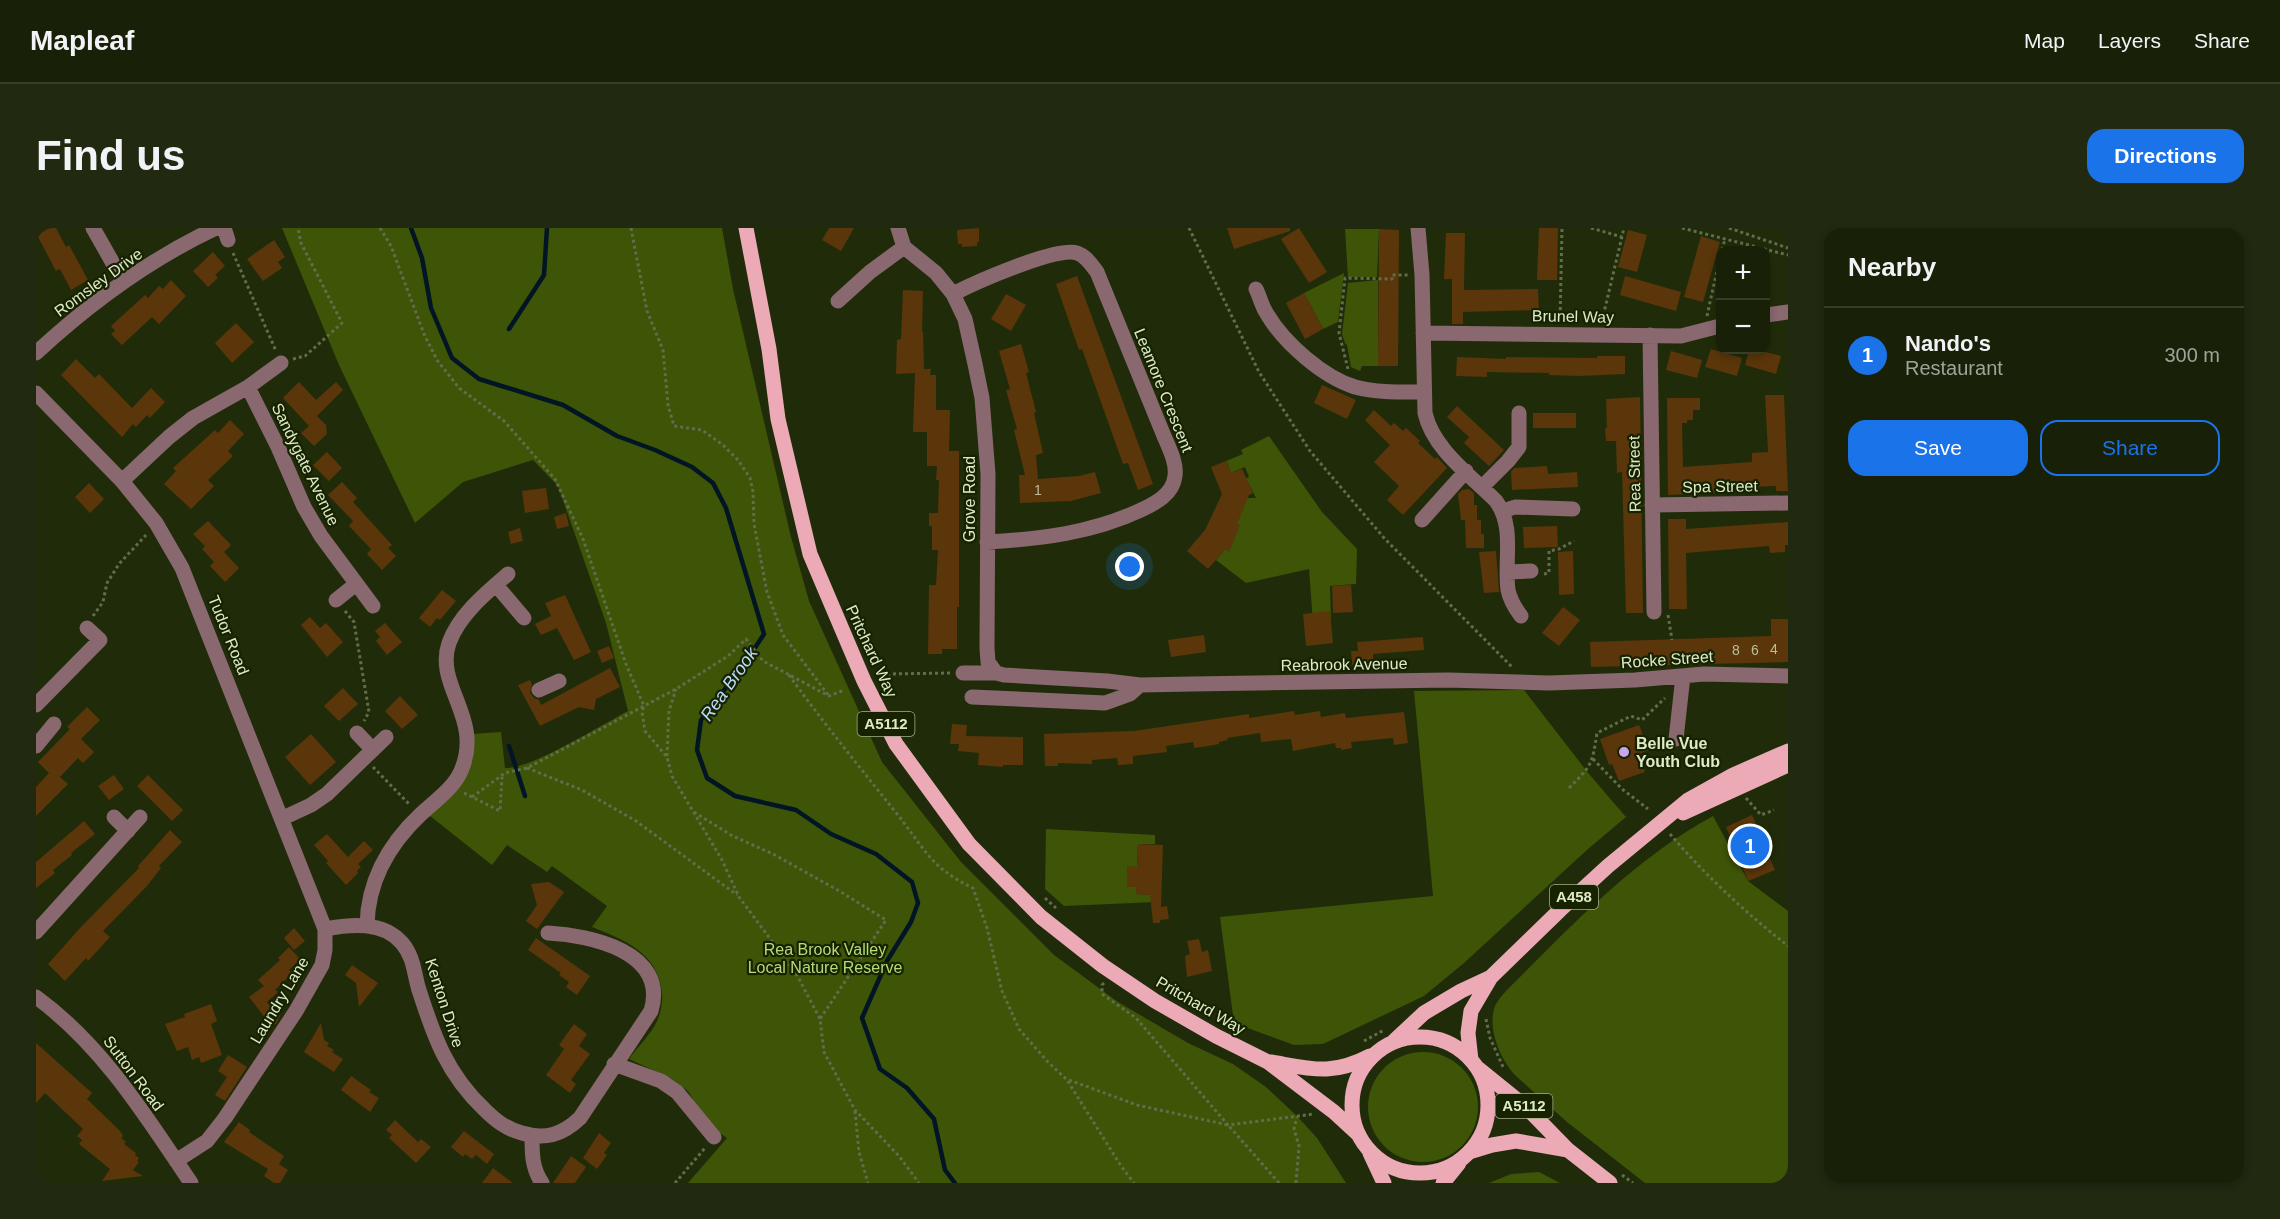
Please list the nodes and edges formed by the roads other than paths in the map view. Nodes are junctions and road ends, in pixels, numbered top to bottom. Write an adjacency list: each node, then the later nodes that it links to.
1 (93, 228): 7 (street)
2 (216, 228): 7 (street, Romsley Drive)
3 (746, 228): 73 (main road, Pritchard Way / A5112)
4 (898, 228): 6 (street)
5 (1418, 228): 14 (street)
6 (904, 247): 9 (street, Grove Road); 10 (street)
7 (123, 281): 16 (street, Romsley Drive)
8 (1256, 289): 19 (street)
9 (953, 294): 30 (street, Grove Road); 30 (street, Leamore Crescent)
10 (838, 301)
11 (1788, 312): 12 (street)
12 (1770, 314)
13 (1716, 327): 15 (street, Brunel Way)
14 (1423, 333): 15 (street, Brunel Way); 19 (street)
15 (1650, 335): 26 (street, Rea Street)
16 (36, 353)
17 (281, 363): 18 (street)
18 (248, 387): 23 (street); 34 (street, Sandygate Avenue)
19 (1424, 392): 22 (street)
20 (36, 393): 23 (street, Tudor Road)
21 (1519, 413): 24 (street)
22 (1466, 471): 24 (street); 29 (street)
23 (122, 481): 62 (street, Tudor Road)
24 (1482, 487): 28 (street)
25 (1788, 503): 26 (street, Spa Street)
26 (1652, 505): 38 (street, Rea Street)
27 (1573, 509): 28 (street)
28 (1503, 511): 32 (street)
29 (1422, 520)
30 (987, 542): 43 (street, Grove Road)
31 (1531, 571): 32 (street)
32 (1508, 572): 39 (street)
33 (507, 574): 35 (street)
34 (356, 584): 36 (street); 37 (street, Sandygate Avenue)
35 (496, 585): 40 (street); 65 (street)
36 (336, 600)
37 (373, 606)
38 (1654, 612)
39 (1521, 616)
40 (524, 618)
41 (87, 628): 51 (street)
42 (963, 673): 43 (street)
43 (996, 673): 48 (street, Reabrook Avenue)
44 (1788, 676): 45 (street, Rocke Street)
45 (1682, 680): 47 (street, Rocke Street); 55 (street)
46 (559, 681): 49 (street)
47 (1549, 683): 48 (street, Reabrook Avenue)
48 (1140, 686): 50 (street, Reabrook Avenue)
49 (539, 690)
50 (972, 697)
51 (36, 705)
52 (54, 724): 56 (street)
53 (357, 733): 58 (street)
54 (386, 736): 58 (street)
55 (1676, 739)
56 (36, 746)
57 (1788, 751): 63 (main road, A458)
58 (369, 754): 62 (street)
59 (1788, 765): 63 (main road, A458)
60 (140, 817): 64 (street)
61 (114, 818): 64 (street)
62 (283, 818): 66 (street, Tudor Road)
63 (1665, 828): 69 (main road, A458)
64 (128, 831): 67 (street)
65 (367, 925): 66 (street); 76 (street, Kenton Drive)
66 (325, 929): 81 (street, Laundry Lane)
67 (36, 932)
68 (548, 933): 75 (street, Kenton Drive)
69 (1491, 977): 71 (main road, A458); 74 (main road, A458)
70 (36, 997): 81 (street, Sutton Road)
71 (1389, 1045): 72 (main road, A458); 74 (main road, A458)
72 (1375, 1054): 73 (main road, Pritchard Way / A5112); 78 (main road, A458)
73 (1269, 1062): 78 (main road, Pritchard Way / A5112)
74 (1473, 1063): 79 (main road, A5112); 80 (main road, A458)
75 (614, 1064): 76 (street, Kenton Drive); 77 (street)
76 (532, 1136): 83 (street)
77 (714, 1137)
78 (1363, 1141): 80 (main road); 84 (main road, A458)
79 (1568, 1150): 80 (main road, A5112); 86 (main road, A5112)
80 (1466, 1154): 85 (main road, A458)
81 (176, 1161): 82 (street, Sutton Road)
82 (191, 1183)
83 (542, 1183)
84 (1384, 1183)
85 (1443, 1183)
86 (1610, 1183)

